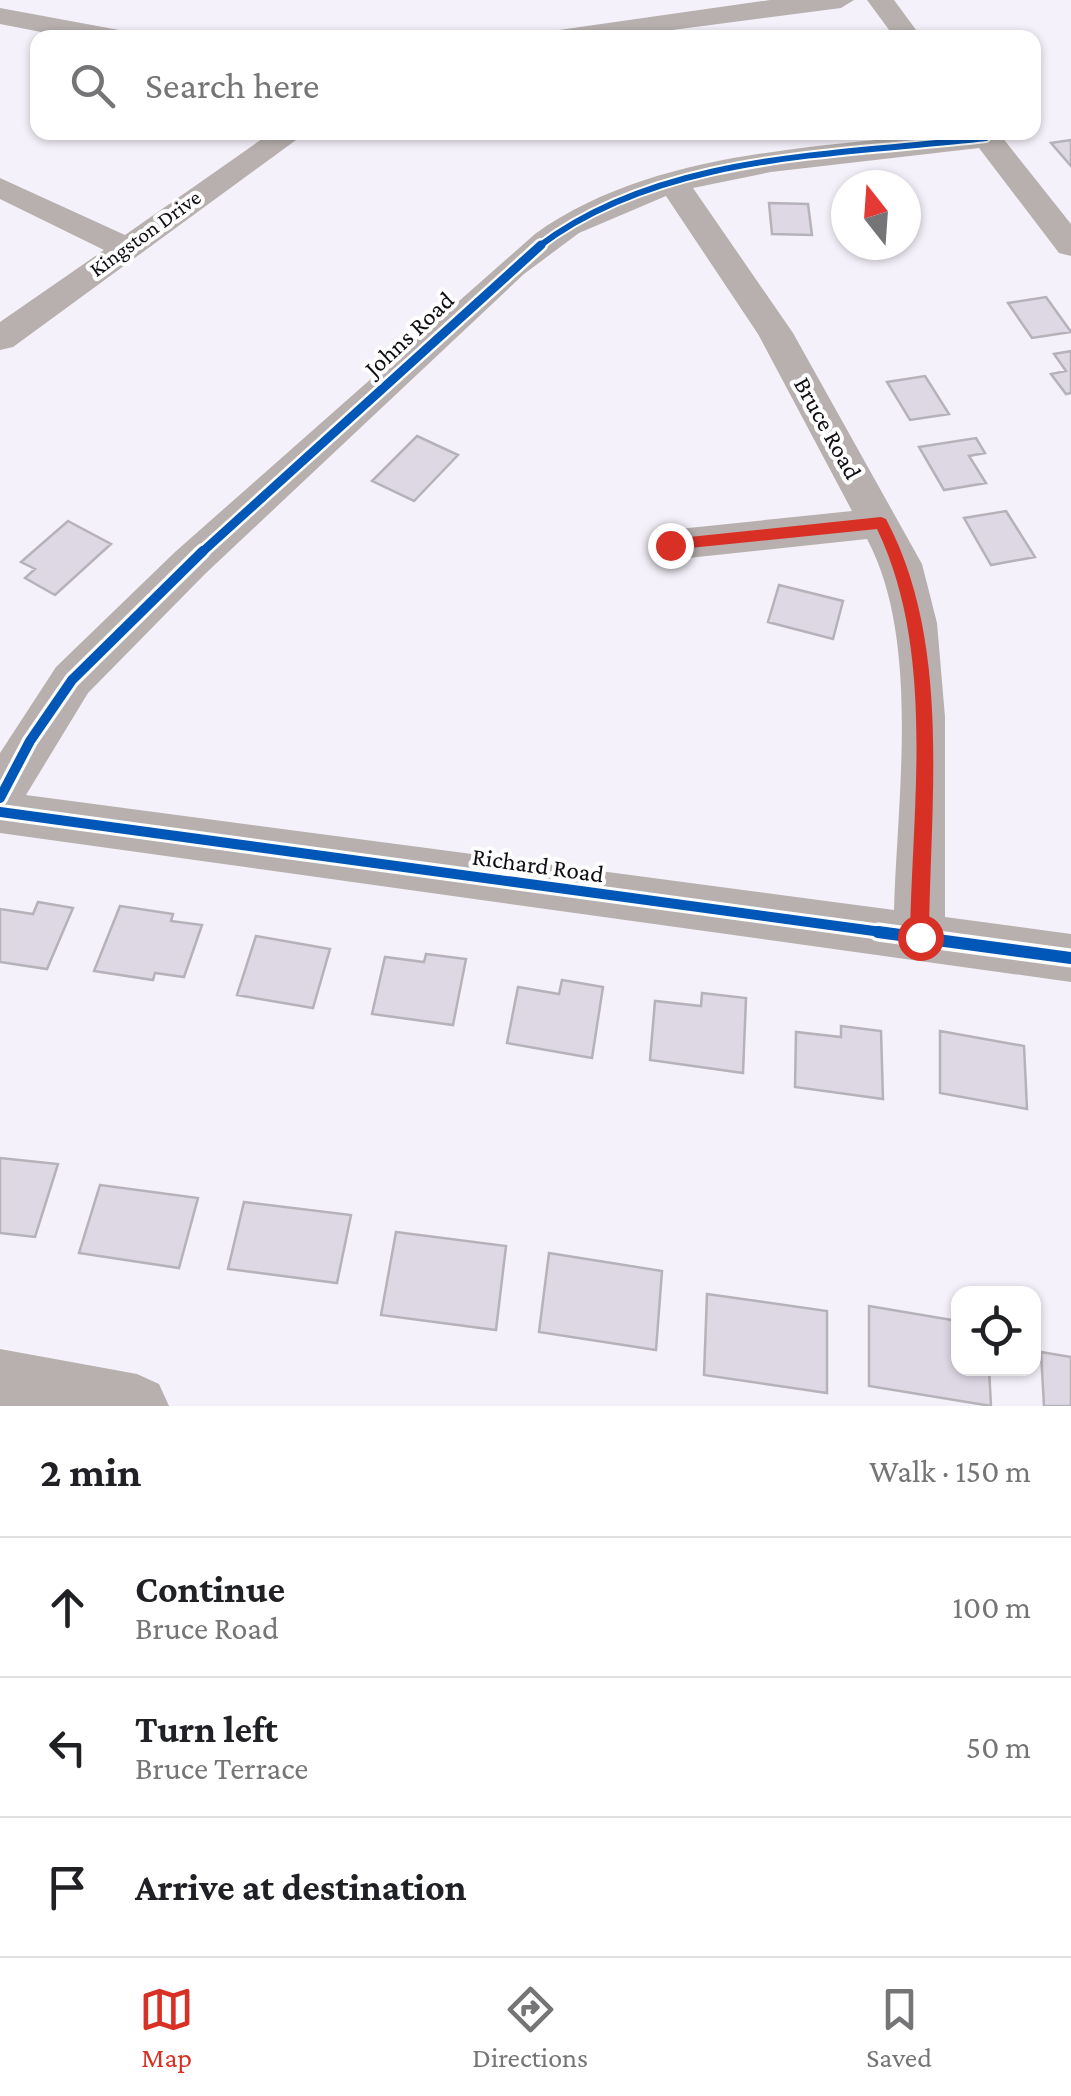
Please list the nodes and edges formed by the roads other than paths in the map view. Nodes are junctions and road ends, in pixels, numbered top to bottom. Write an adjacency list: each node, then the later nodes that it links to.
1 (841, 0): 5 (street)
2 (880, 0): 6 (street)
3 (0, 16): 4 (street)
4 (76, 30)
5 (607, 30)
6 (903, 30)
7 (280, 140): 13 (street, Kingston Drive)
8 (949, 140): 10 (street, Johns Road)
9 (988, 140): 12 (street)
10 (674, 184): 15 (street, Bruce Road); 17 (street, Johns Road)
11 (0, 188): 13 (street)
12 (1071, 246)
13 (125, 247): 14 (street, Kingston Drive)
14 (0, 339)
15 (881, 523): 16 (street); 19 (street, Bruce Road)
16 (670, 545)
17 (0, 798)
18 (0, 812): 19 (street, Richard Road)
19 (920, 937): 20 (street, Richard Road)
20 (1071, 958)
21 (0, 1380): 22 (street)
22 (138, 1406)

